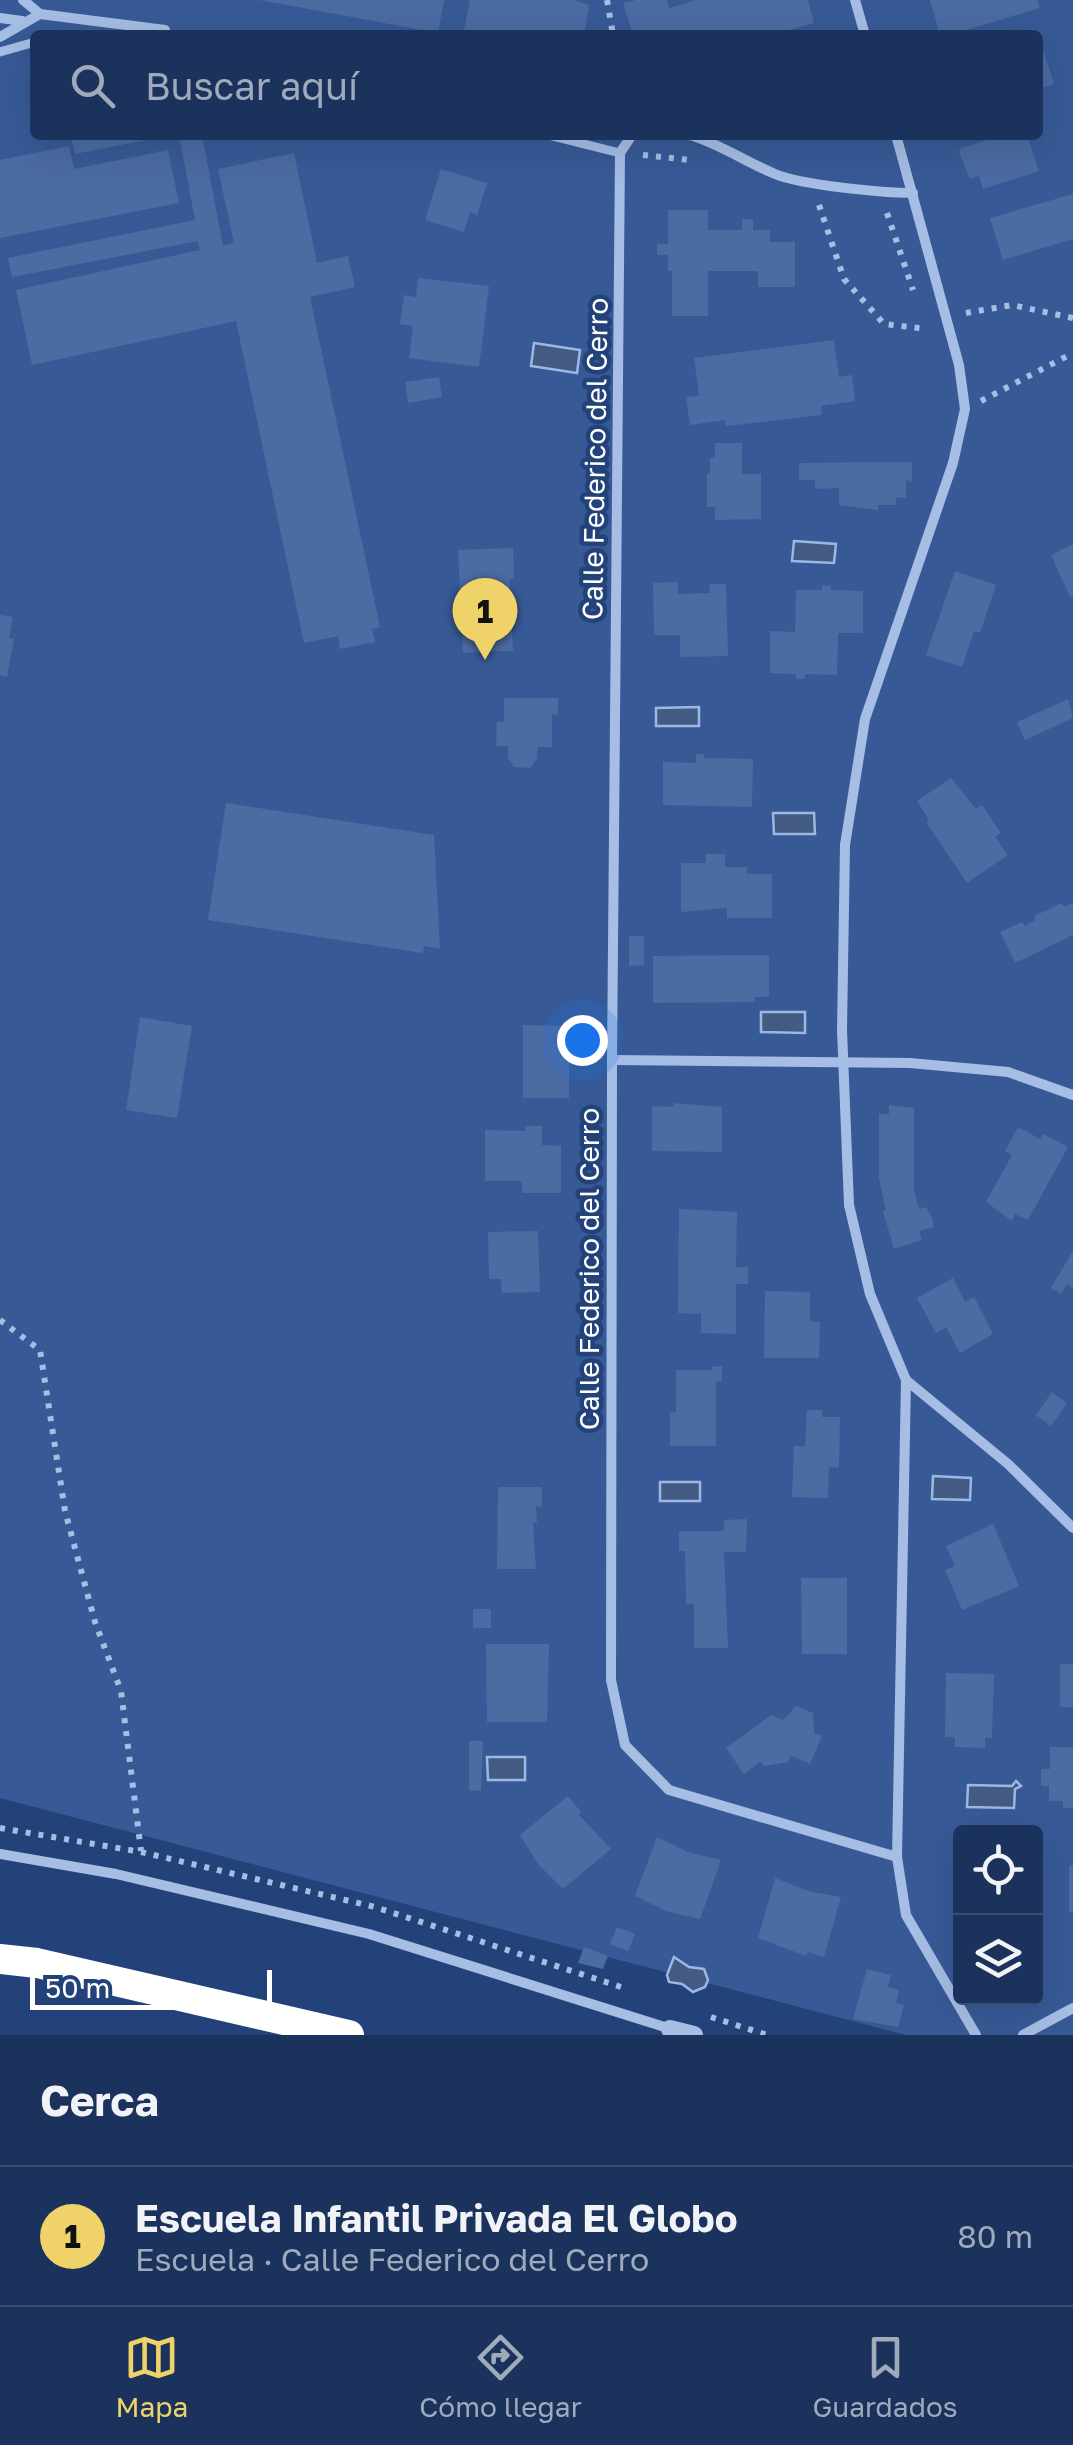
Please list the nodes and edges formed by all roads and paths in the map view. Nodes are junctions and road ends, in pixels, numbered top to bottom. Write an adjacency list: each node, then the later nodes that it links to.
1 (23, 0): 4 (street)
2 (607, 0): 8 (path)
3 (855, 0): 9 (street)
4 (40, 14): 6 (street); 7 (street)
5 (0, 18): 6 (street)
6 (23, 21): 10 (street)
7 (165, 30)
8 (612, 30)
9 (864, 30)
10 (0, 37)
11 (30, 43): 12 (street)
12 (0, 52)
13 (568, 140): 17 (street)
14 (629, 140): 17 (street)
15 (705, 140): 19 (street)
16 (897, 140): 19 (street)
17 (620, 153): 18 (path); 29 (street, Calle Federico del Cerro)
18 (704, 164)
19 (913, 193): 24 (street)
20 (835, 204): 26 (path)
21 (872, 210): 22 (path)
22 (915, 296)
23 (920, 313): 26 (path)
24 (946, 317): 25 (path); 26 (path); 28 (street)
25 (1073, 318)
26 (926, 330)
27 (1073, 353): 28 (path)
28 (964, 409): 30 (street)
29 (612, 1060): 30 (street); 37 (street, Calle Federico del Cerro)
30 (843, 1060): 31 (street); 33 (street)
31 (1073, 1094)
32 (0, 1320): 35 (path)
33 (906, 1380): 34 (street); 37 (street)
34 (1073, 1528)
35 (142, 1852)
36 (0, 1854): 40 (street)
37 (896, 1856): 43 (street)
38 (0, 1958): 41 (highway)
39 (1073, 2008): 44 (street)
40 (677, 2032): 42 (street)
41 (349, 2035)
42 (694, 2035)
43 (976, 2035)
44 (1023, 2035)

